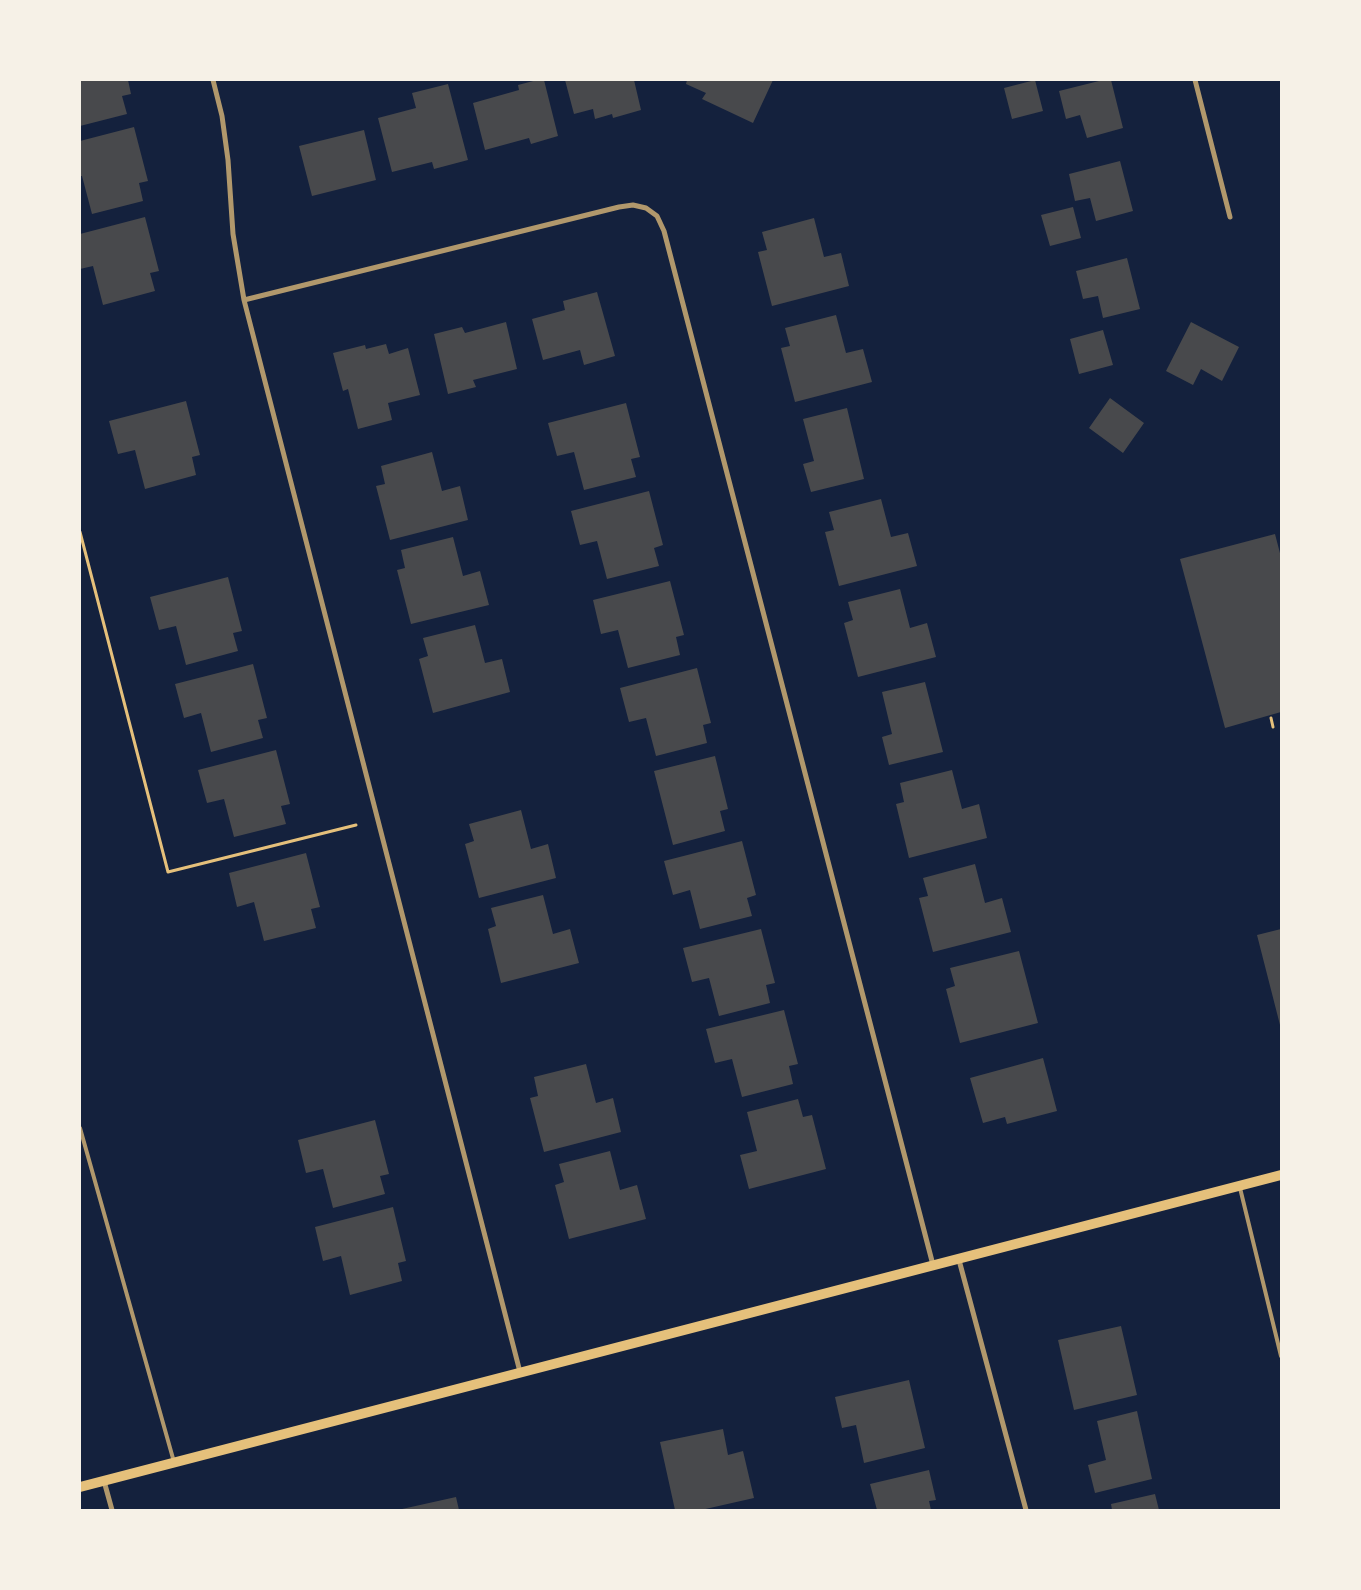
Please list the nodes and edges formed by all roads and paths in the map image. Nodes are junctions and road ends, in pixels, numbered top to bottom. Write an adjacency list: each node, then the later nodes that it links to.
1 (213, 80): 4 (street)
2 (1195, 80): 3 (street)
3 (1230, 218)
4 (244, 300): 13 (street); 15 (street)
5 (80, 532): 8 (path)
6 (1270, 718): 7 (path)
7 (1273, 727)
8 (356, 825)
9 (80, 1128): 16 (lane)
10 (1281, 1175): 11 (main road)
11 (1239, 1186): 12 (main road); 14 (lane)
12 (958, 1260): 13 (main road); 20 (street)
13 (933, 1266): 15 (main road)
14 (1281, 1356)
15 (520, 1373): 16 (main road)
16 (174, 1462): 17 (main road)
17 (104, 1481): 18 (main road); 19 (street)
18 (80, 1487)
19 (112, 1510)
20 (1026, 1510)

